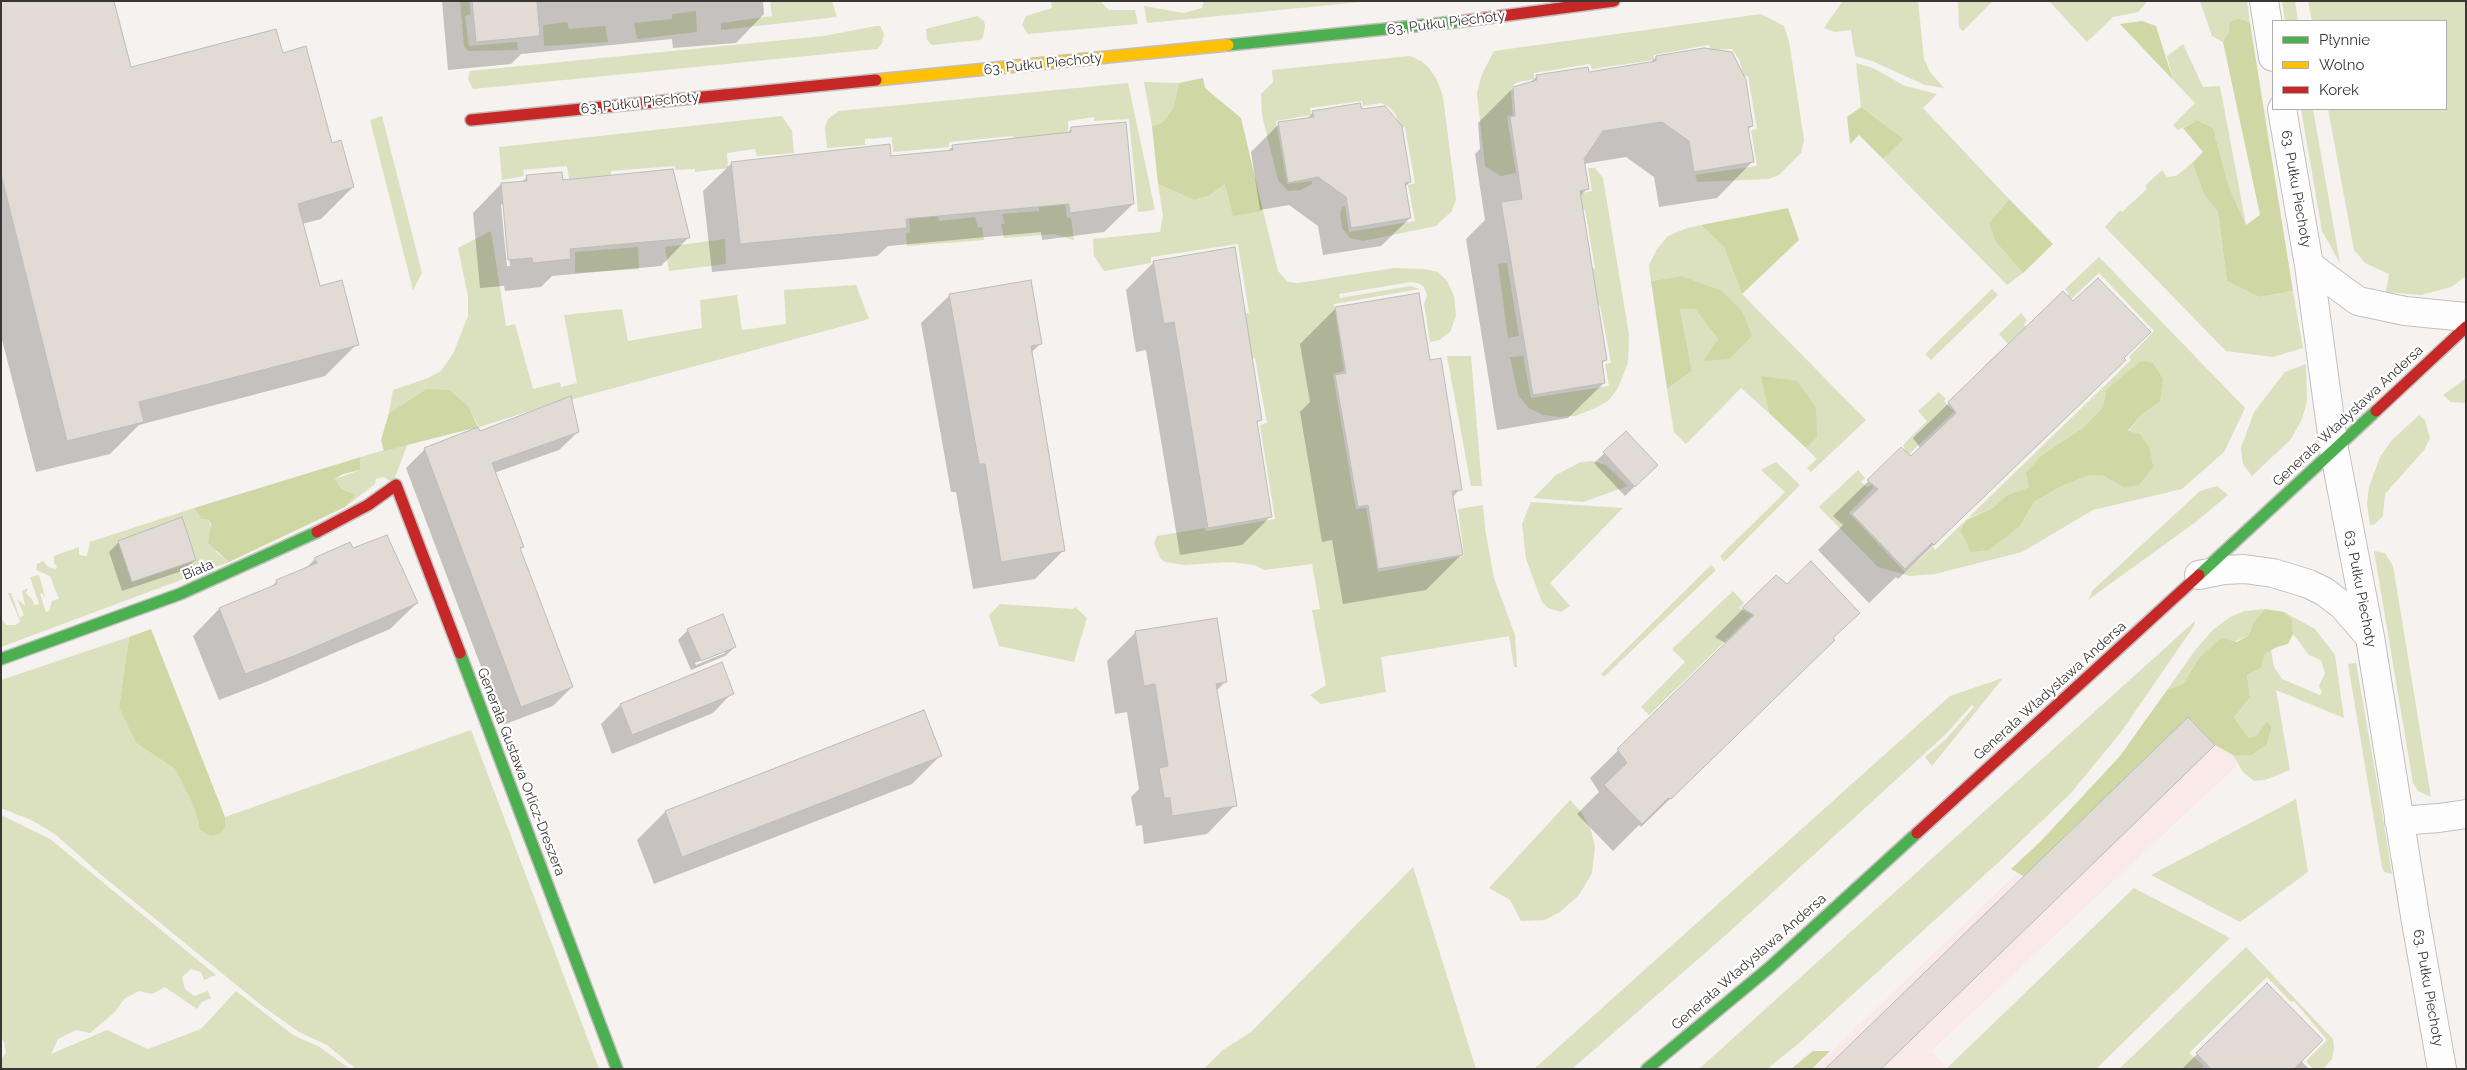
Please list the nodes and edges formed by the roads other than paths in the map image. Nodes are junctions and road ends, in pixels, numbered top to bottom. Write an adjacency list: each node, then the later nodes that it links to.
1 (1614, 1): 5 (street, 63. Pułku Piechoty)
2 (2264, 1): 3 (street)
3 (2272, 51)
4 (2282, 110): 6 (street, 63. Pułku Piechoty)
5 (471, 120)
6 (2308, 265): 7 (street); 9 (street, 63. Pułku Piechoty)
7 (2466, 317)
8 (2466, 327): 9 (street, Generała Władysława Andersa)
9 (2334, 450): 11 (street, Generała Władysława Andersa); 12 (street, 63. Pułku Piechoty)
10 (396, 485): 13 (street, Biała); 16 (street, Generała Gustawa Orlicz-Dreszera)
11 (2199, 575): 12 (street); 17 (street, Generała Władysława Andersa)
12 (2370, 637): 15 (street, 63. Pułku Piechoty)
13 (1, 659)
14 (2466, 814): 15 (street)
15 (2399, 820): 18 (street, 63. Pułku Piechoty)
16 (617, 1069)
17 (1647, 1069)
18 (2442, 1069)

